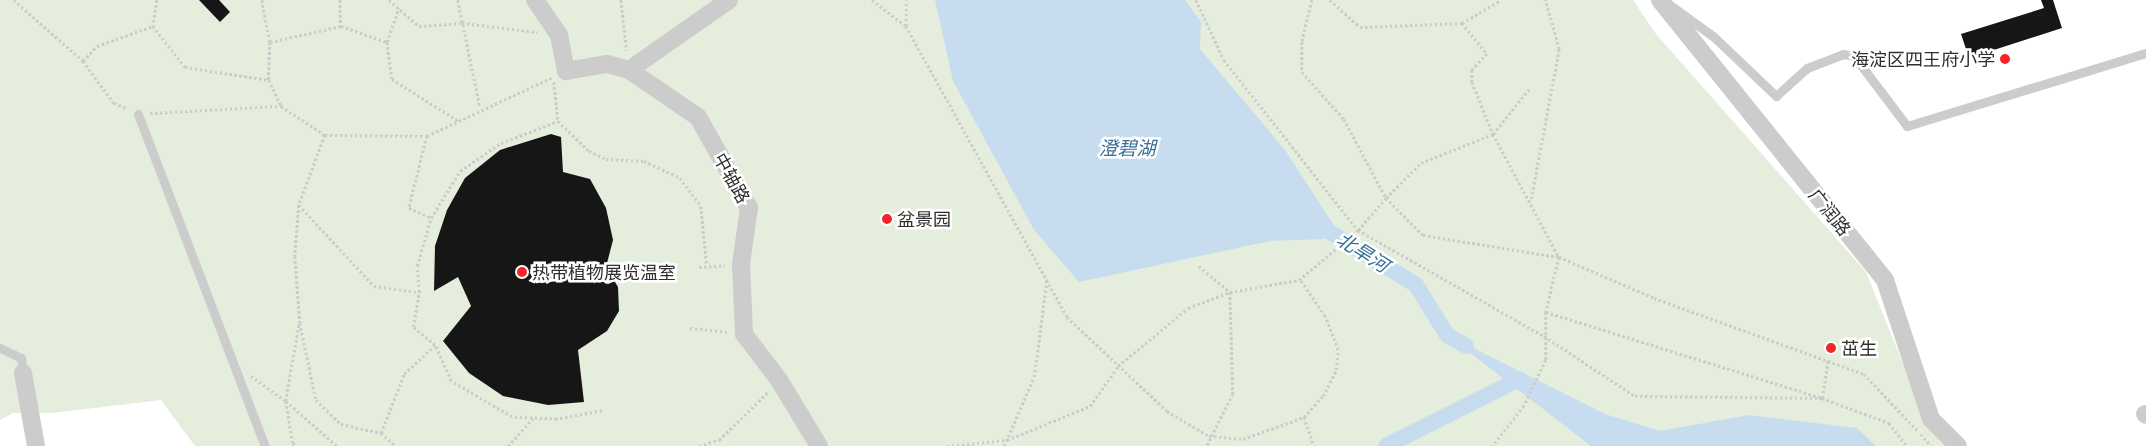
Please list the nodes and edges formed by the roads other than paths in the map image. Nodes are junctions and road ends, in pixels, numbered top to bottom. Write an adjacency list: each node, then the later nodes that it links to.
1 (535, 0): 5 (street, 中轴路)
2 (729, 0): 5 (street)
3 (1660, 0): 4 (lane); 12 (street, 广润路)
4 (2146, 53)
5 (629, 70): 11 (street, 中轴路)
6 (138, 114): 10 (lane)
7 (0, 348): 8 (lane)
8 (23, 373): 9 (street)
9 (36, 446)
10 (265, 446)
11 (819, 446)
12 (1958, 446)

